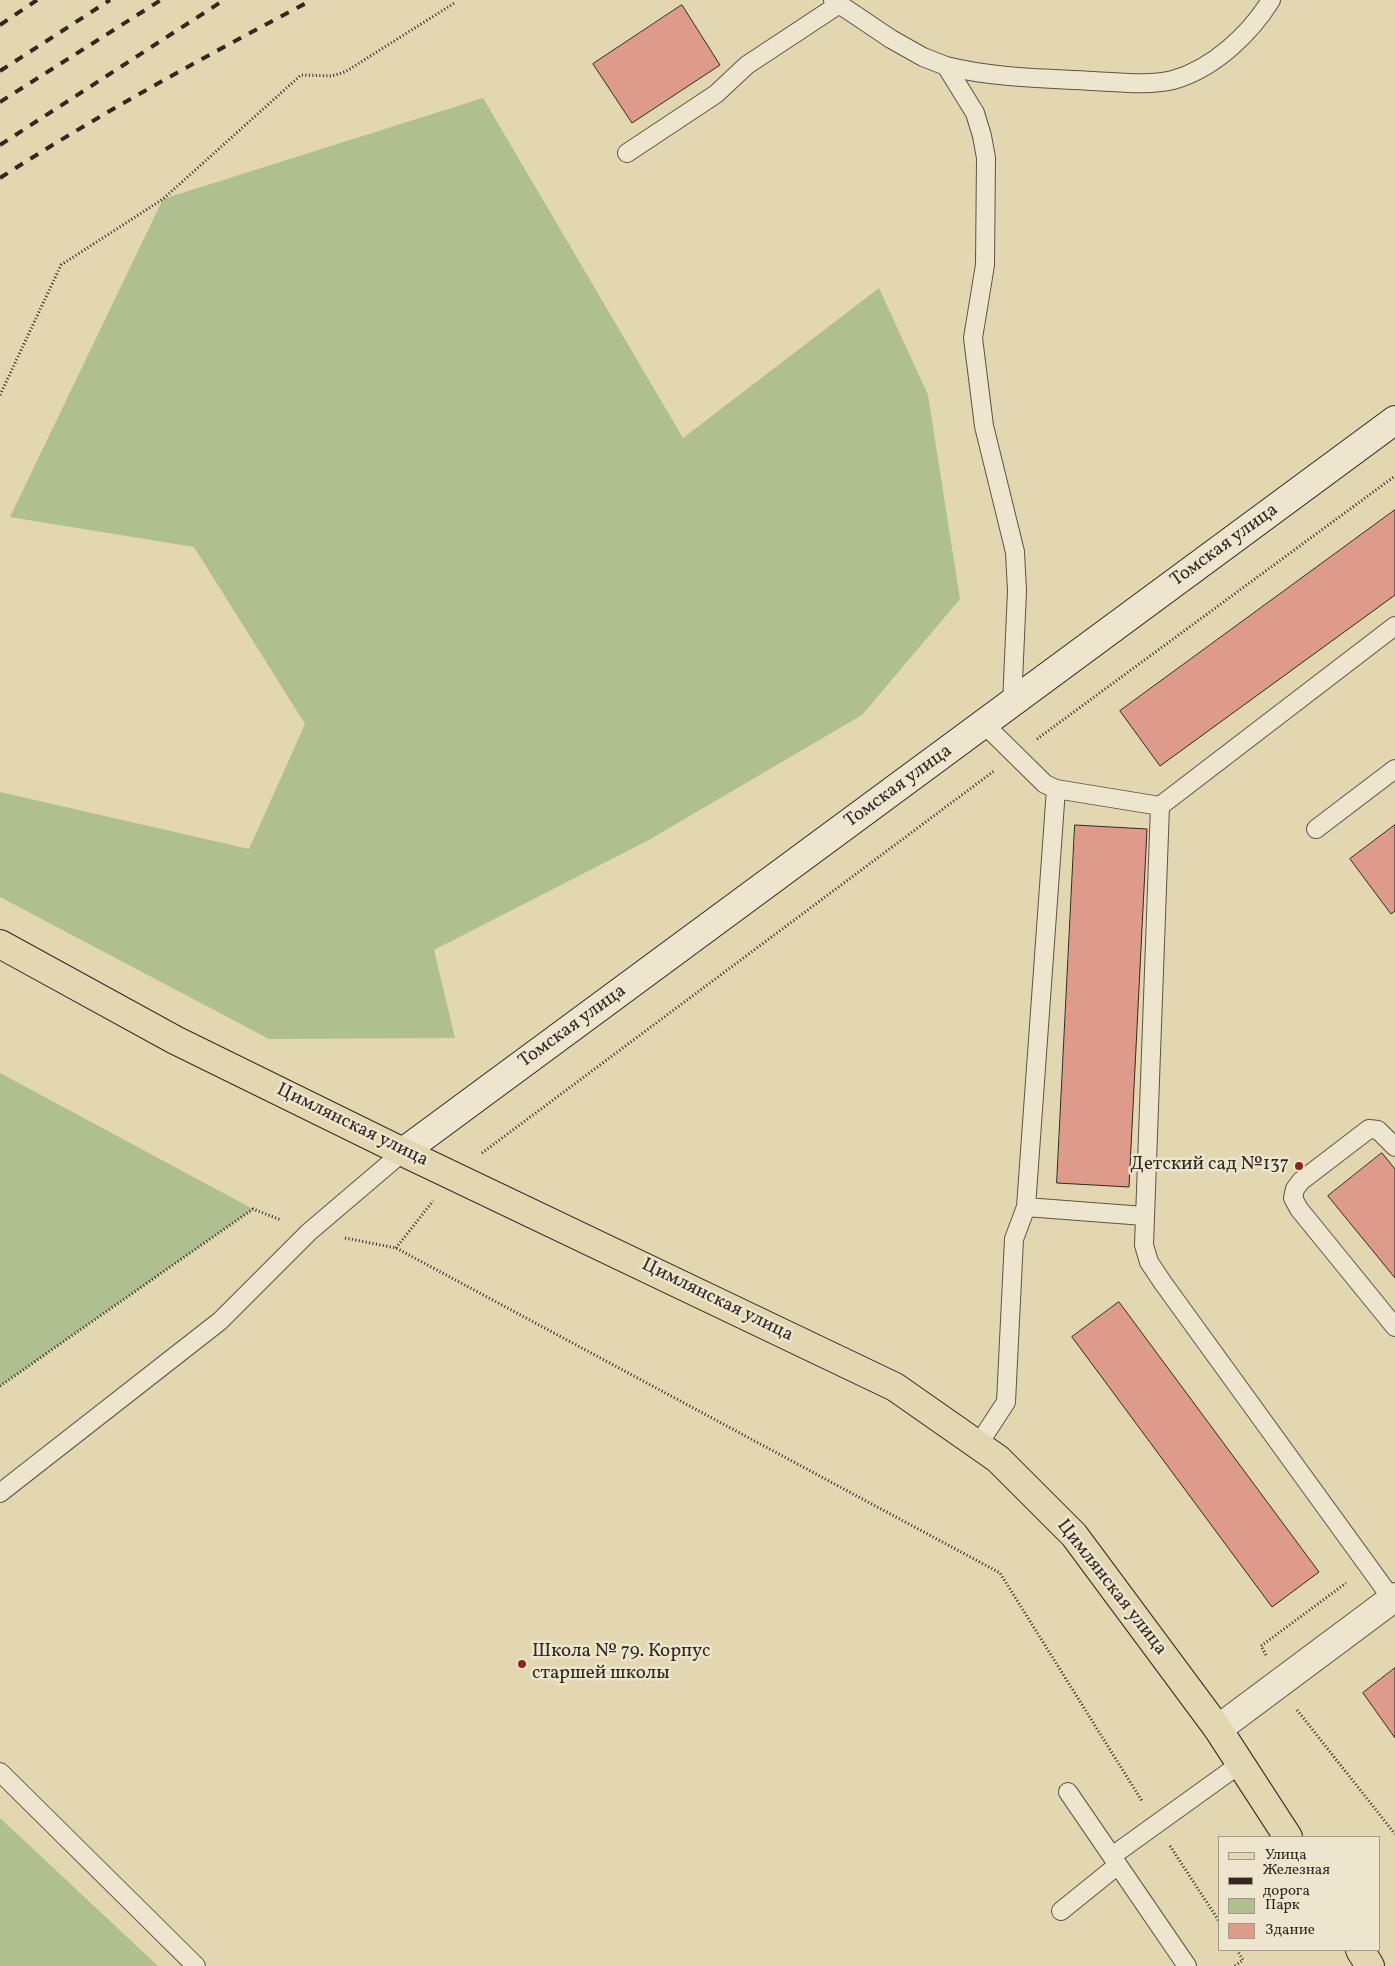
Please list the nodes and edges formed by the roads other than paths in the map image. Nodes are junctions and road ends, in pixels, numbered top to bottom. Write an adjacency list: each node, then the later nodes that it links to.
1 (1271, 0): 3 (lane)
2 (836, 2): 3 (lane); 4 (lane)
3 (946, 66): 7 (lane)
4 (627, 153)
5 (1395, 420): 7 (street, Томская улица)
6 (1395, 626): 11 (lane)
7 (1012, 704): 8 (street, Томская улица)
8 (984, 724): 10 (lane); 15 (street, Томская улица)
9 (1395, 769): 12 (lane)
10 (1056, 789): 11 (lane); 16 (lane)
11 (1160, 806): 17 (lane)
12 (1316, 829)
13 (0, 944): 15 (main road, Цимлянская улица)
14 (1395, 1147): 18 (lane)
15 (403, 1152): 19 (main road, Цимлянская улица); 20 (lane)
16 (1026, 1207): 17 (lane); 19 (lane)
17 (1144, 1216): 21 (lane)
18 (1395, 1327)
19 (978, 1445): 22 (main road, Цимлянская улица)
20 (0, 1493)
21 (1394, 1598): 22 (street)
22 (1218, 1729): 23 (main road, Цимлянская улица)
23 (1240, 1764): 26 (main road, Цимлянская улица); 27 (lane)
24 (0, 1772): 30 (lane)
25 (1068, 1792): 27 (lane)
26 (1287, 1836)
27 (1115, 1860): 28 (lane); 31 (lane)
28 (1061, 1911)
29 (1361, 1951): 32 (main road)
30 (196, 1966)
31 (1187, 1966)
32 (1370, 1966)

